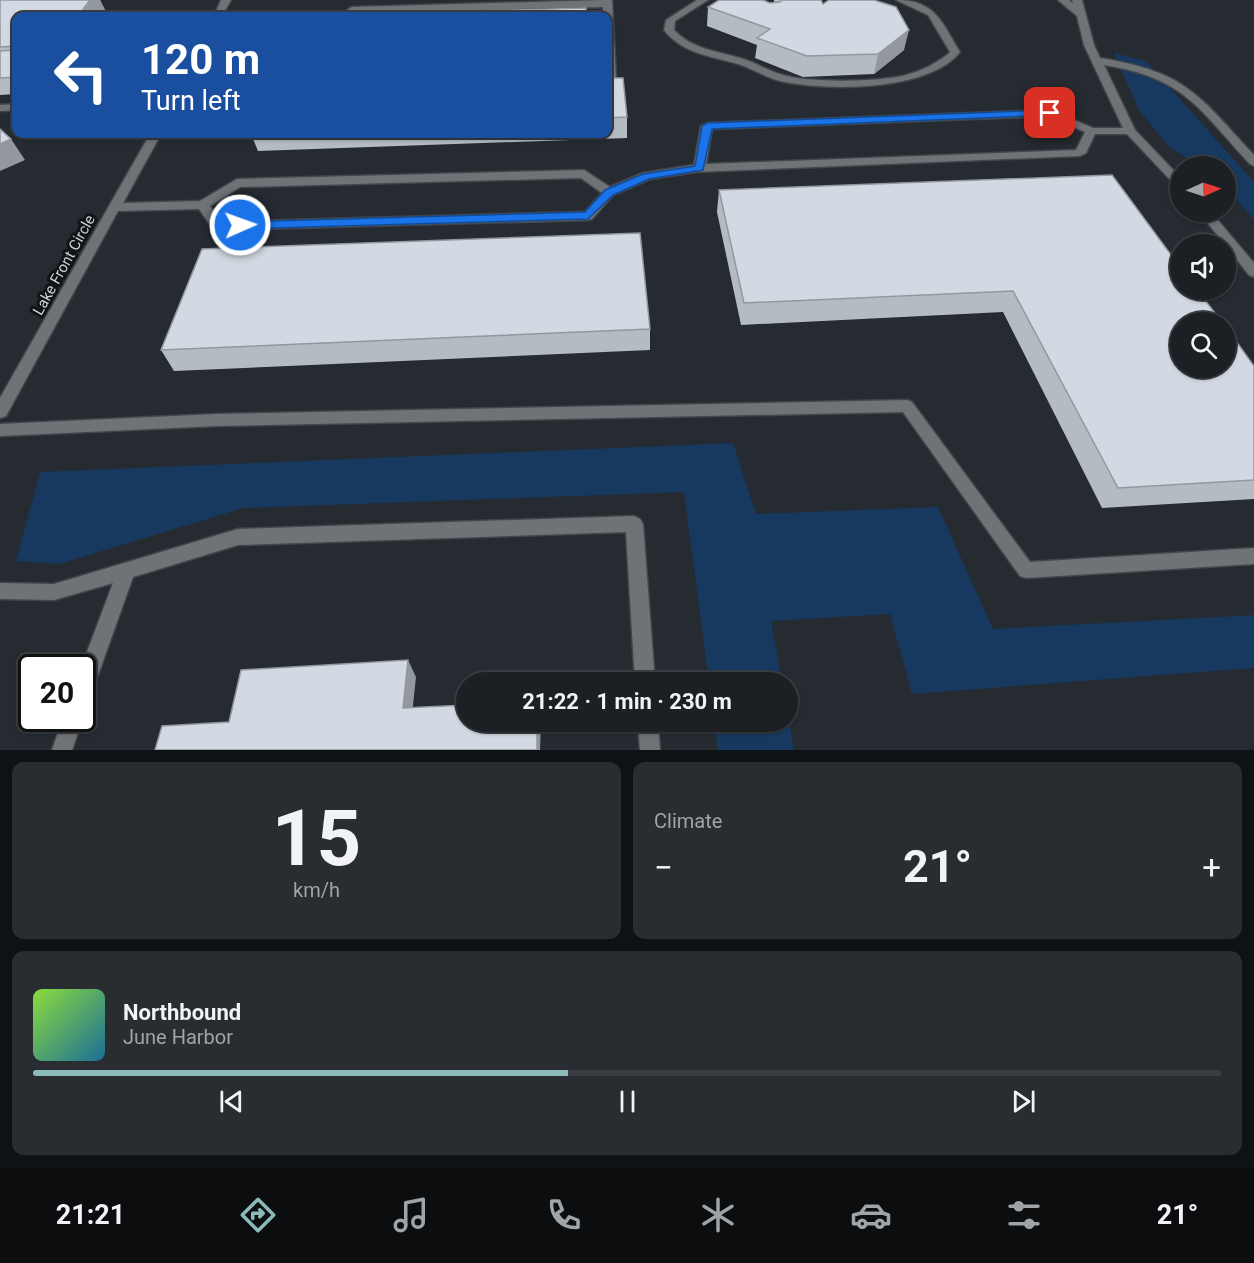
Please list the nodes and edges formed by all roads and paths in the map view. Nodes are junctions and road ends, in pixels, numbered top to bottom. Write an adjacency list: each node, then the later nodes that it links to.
1 (703, 0): 2 (street)
2 (901, 0)
3 (1063, 0): 8 (street)
4 (1077, 0): 8 (street)
5 (607, 2): 6 (street)
6 (434, 4): 7 (street)
7 (352, 10)
8 (1081, 15): 9 (street)
9 (1097, 62): 11 (street); 13 (street)
10 (1091, 131): 11 (street); 14 (street); 14 (street)
11 (1130, 131): 15 (street)
12 (153, 138): 18 (street, Lake Front Circle)
13 (1254, 162)
14 (699, 168): 16 (street)
15 (1170, 173)
16 (609, 192): 17 (street); 17 (street)
17 (203, 205): 18 (street)
18 (114, 207): 21 (street, Lake Front Circle)
19 (1212, 222): 20 (street)
20 (1254, 272)
21 (0, 412)
22 (0, 430): 23 (street)
23 (1254, 556)
24 (126, 571): 25 (street); 26 (street); 27 (street)
25 (0, 591)
26 (96, 654)
27 (644, 672)
28 (68, 732): 30 (street)
29 (649, 732): 31 (street)
30 (62, 750)
31 (650, 750)

